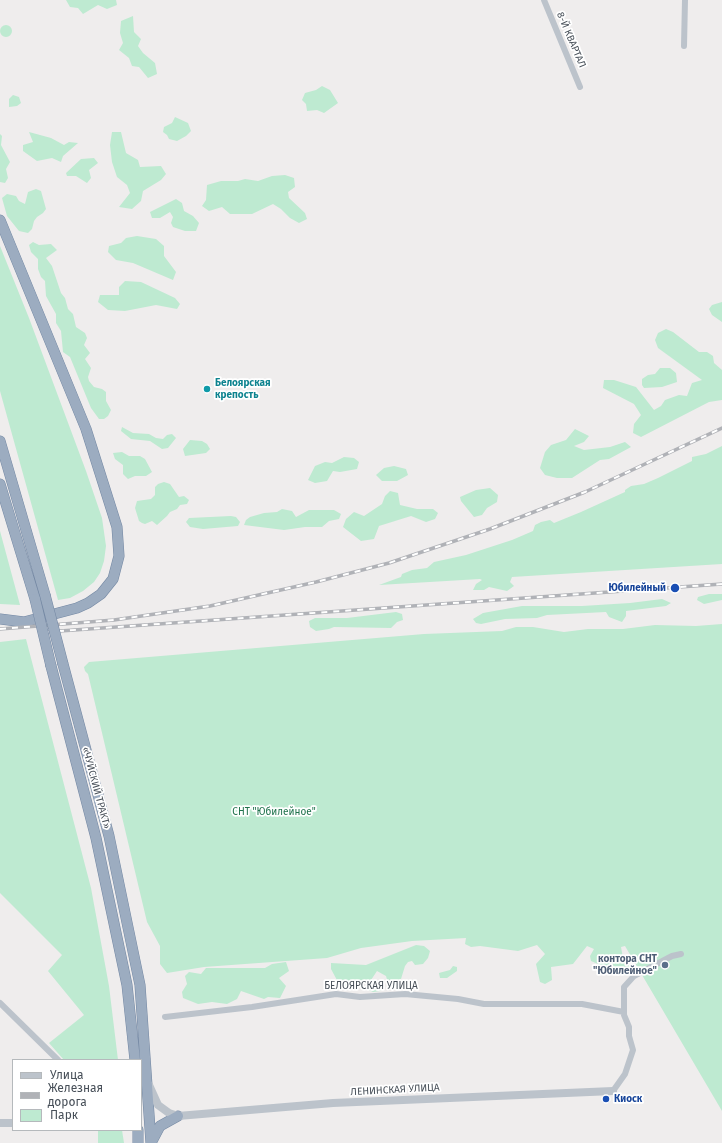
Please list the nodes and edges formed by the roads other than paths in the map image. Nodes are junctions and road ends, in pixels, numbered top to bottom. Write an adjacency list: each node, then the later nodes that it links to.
1 (544, 0): 4 (street, 8-Й КВАРТАЛ)
2 (685, 0): 3 (street)
3 (684, 46)
4 (580, 87)
5 (0, 220): 8 (highway)
6 (0, 441): 15 (highway, «ЧУЙСКИЙ ТРАКТ», bridge)
7 (0, 484): 14 (highway, «ЧУЙСКИЙ ТРАКТ», bridge)
8 (0, 619)
9 (681, 954): 11 (street)
10 (0, 1002): 13 (street)
11 (624, 1012): 12 (street, БЕЛОЯРСКАЯ УЛИЦА); 16 (street)
12 (165, 1017)
13 (57, 1059)
14 (135, 1059)
15 (148, 1080): 17 (street); 23 (highway, «ЧУЙСКИЙ ТРАКТ»)
16 (613, 1091): 17 (street, ЛЕНИНСКАЯ УЛИЦА)
17 (178, 1116): 23 (highway)
18 (0, 1123): 19 (street)
19 (12, 1123)
20 (132, 1131): 22 (street)
21 (138, 1131): 22 (highway)
22 (138, 1143)
23 (151, 1143)

